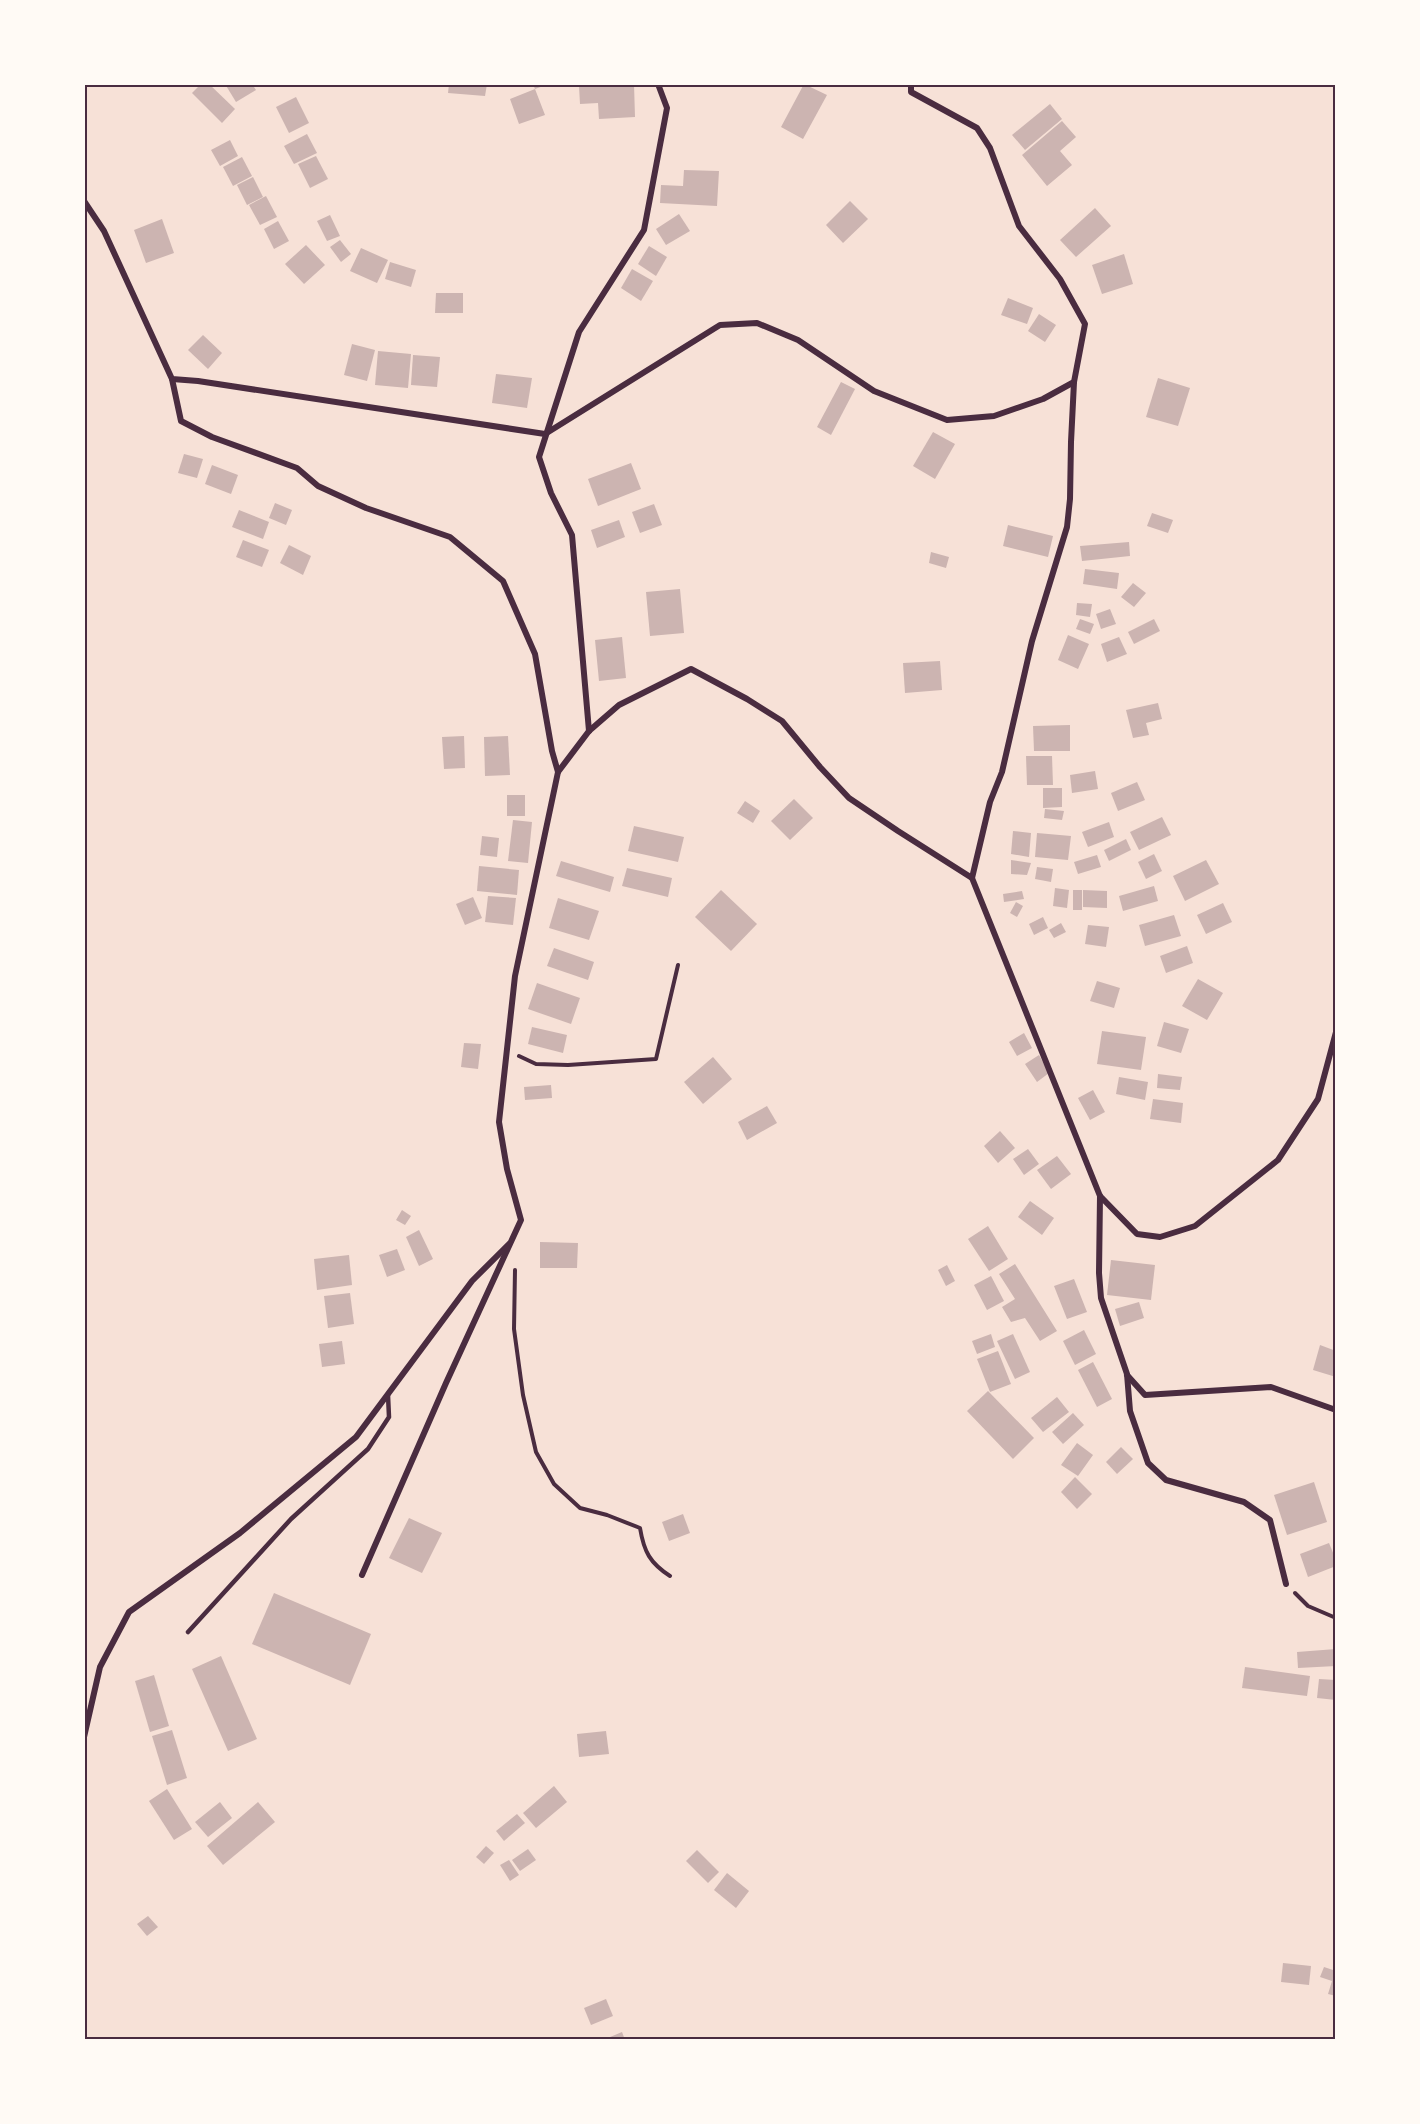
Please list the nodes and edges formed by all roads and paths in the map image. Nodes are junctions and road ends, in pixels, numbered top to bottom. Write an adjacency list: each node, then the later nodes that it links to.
1 (658, 84): 6 (street)
2 (911, 84): 5 (street)
3 (84, 201): 4 (street)
4 (172, 379): 6 (street); 8 (street)
5 (1074, 382): 6 (street); 9 (street)
6 (545, 434): 7 (street)
7 (589, 731): 8 (street); 9 (street)
8 (558, 772): 12 (street)
9 (972, 878): 13 (street)
10 (678, 965): 12 (path)
11 (1336, 1032): 13 (street)
12 (507, 1051): 14 (street)
13 (1100, 1196): 15 (street)
14 (514, 1239): 16 (street); 18 (street); 19 (path)
15 (1127, 1374): 17 (street); 20 (street)
16 (388, 1395): 22 (lane); 23 (street)
17 (1336, 1410)
18 (362, 1575)
19 (670, 1576)
20 (1286, 1584): 21 (path)
21 (1336, 1618)
22 (188, 1632)
23 (84, 1737)

